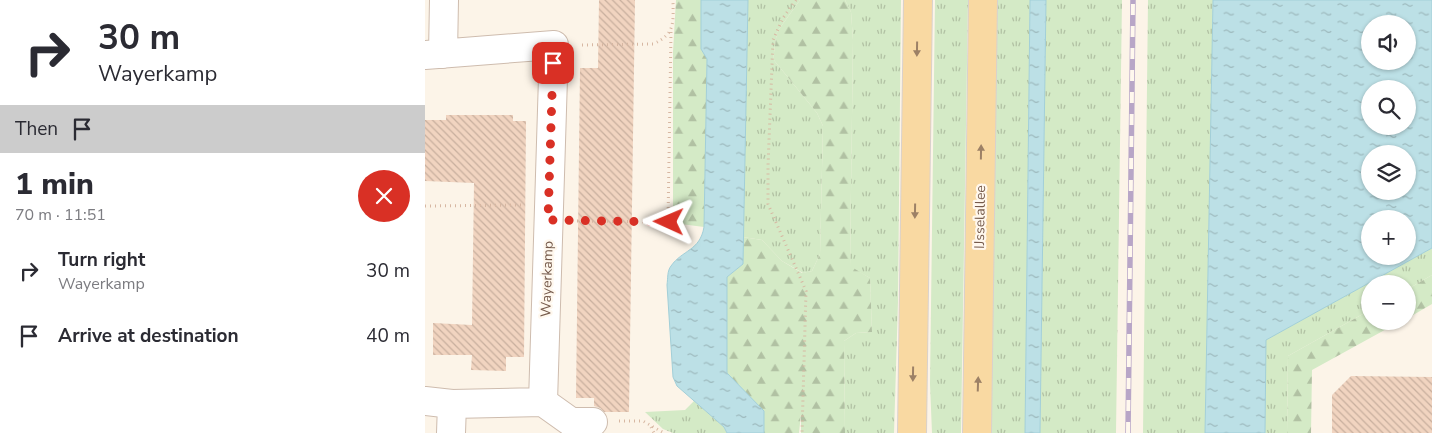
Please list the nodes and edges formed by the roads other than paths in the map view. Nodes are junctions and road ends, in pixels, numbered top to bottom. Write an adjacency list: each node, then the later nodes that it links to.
1 (444, 0): 4 (street)
2 (918, 0): 10 (main road, one-way to 10)
3 (983, 0): 11 (main road, IJsselallee, one-way to 3)
4 (434, 54): 6 (street, Wayerkamp)
5 (425, 401): 7 (street)
6 (543, 402): 7 (street); 8 (street)
7 (452, 404): 9 (street)
8 (593, 422)
9 (451, 433)
10 (912, 433)
11 (977, 433)

